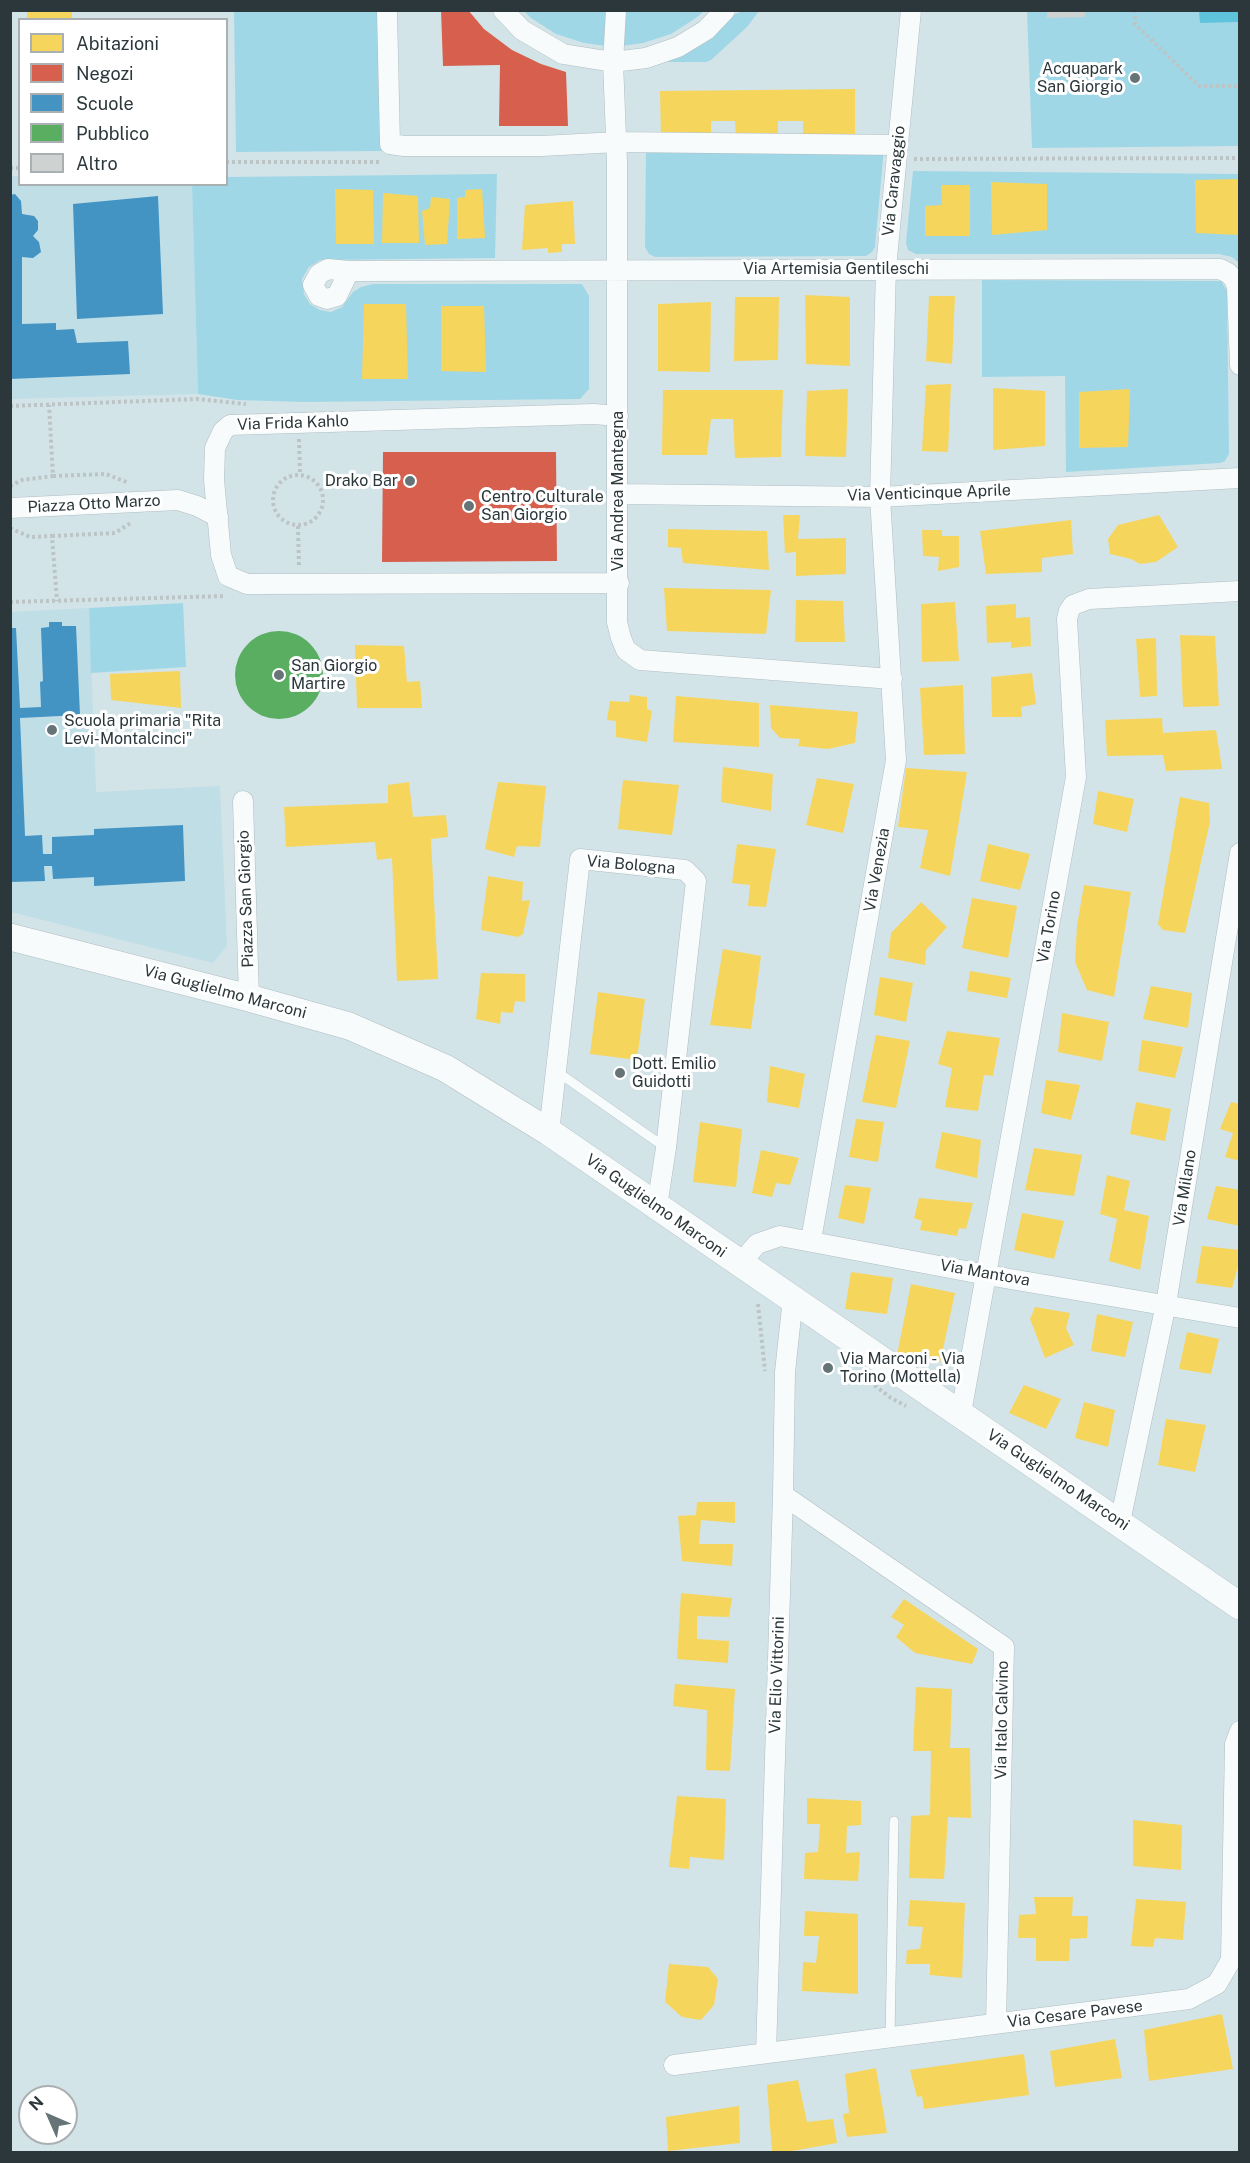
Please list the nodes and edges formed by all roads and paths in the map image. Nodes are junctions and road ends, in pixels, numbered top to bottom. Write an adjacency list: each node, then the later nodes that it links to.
1 (387, 10): 9 (street)
2 (503, 10): 7 (street)
3 (615, 10): 7 (street, Via Andrea Mantegna)
4 (725, 10): 7 (street)
5 (911, 10): 10 (street, Via Caravaggio)
6 (1135, 10): 8 (path)
7 (614, 62): 9 (street, Via Andrea Mantegna)
8 (1239, 86)
9 (617, 142): 10 (street); 14 (street, Via Andrea Mantegna)
10 (897, 152): 11 (path); 12 (street, Via Caravaggio)
11 (1239, 158)
12 (886, 268): 14 (street, Via Artemisia Gentileschi); 15 (street, Via Artemisia Gentileschi); 26 (street, Via Caravaggio)
13 (349, 271): 14 (street, Via Artemisia Gentileschi)
14 (616, 271): 19 (street, Via Andrea Mantegna)
15 (1239, 365)
16 (249, 404): 17 (path)
17 (49, 405): 18 (path); 20 (path)
18 (10, 406)
19 (618, 416): 22 (street, Via Frida Kahlo); 25 (street, Via Andrea Mantegna)
20 (52, 476): 23 (path); 24 (path)
21 (1239, 478): 26 (street, Via Venticinque Aprile)
22 (214, 480): 27 (street, Piazza Otto Marzo); 29 (street, Via Frida Kahlo)
23 (138, 485)
24 (10, 486)
25 (619, 494): 26 (street, Via Venticinque Aprile); 35 (street, Via Andrea Mantegna)
26 (880, 497): 40 (street, Via Venezia)
27 (178, 500): 28 (street, Piazza Otto Marzo); 29 (street, Piazza Otto Marzo)
28 (10, 508)
29 (218, 518): 34 (street, Via Frida Kahlo)
30 (142, 521): 33 (path)
31 (298, 526): 31 (path); 34 (path)
32 (10, 528): 33 (path)
33 (52, 536): 38 (path)
34 (299, 583): 35 (street, Via Frida Kahlo)
35 (619, 583): 40 (street, Via Andrea Mantegna)
36 (1239, 591): 51 (street, Via Torino)
37 (236, 596): 38 (path)
38 (57, 601): 39 (path)
39 (10, 602)
40 (892, 679): 49 (street, Via Venezia)
41 (243, 801): 44 (street, Piazza San Giorgio)
42 (1239, 853): 54 (street, Via Milano)
43 (10, 937): 44 (main road, Via Guglielmo Marconi)
44 (249, 998): 46 (main road, Via Guglielmo Marconi)
45 (556, 1071): 46 (street, Via Bologna); 47 (lane); 47 (street, Via Bologna)
46 (549, 1132): 48 (main road, Via Guglielmo Marconi)
47 (666, 1148): 48 (street, Via Bologna)
48 (657, 1206): 50 (main road, Via Guglielmo Marconi)
49 (811, 1240): 50 (street, Via Mantova); 51 (street, Via Mantova)
50 (740, 1264): 53 (main road, Via Guglielmo Marconi)
51 (987, 1275): 54 (street, Via Mantova); 59 (street, Via Torino)
52 (753, 1297): 56 (path)
53 (792, 1298): 56 (street, Via Elio Vittorini); 59 (main road, Via Guglielmo Marconi)
54 (1166, 1304): 55 (street, Via Mantova); 61 (street, Via Milano)
55 (1239, 1318)
56 (785, 1372): 60 (street, Via Elio Vittorini)
57 (859, 1373): 58 (path)
58 (911, 1409)
59 (961, 1413): 61 (main road, Via Guglielmo Marconi)
60 (783, 1495): 65 (street, Via Italo Calvino); 67 (street, Via Elio Vittorini)
61 (1120, 1522): 62 (main road, Via Guglielmo Marconi)
62 (1239, 1606)
63 (1239, 1731): 65 (street, Via Cesare Pavese)
64 (894, 1821): 66 (lane)
65 (996, 2024): 66 (street, Via Cesare Pavese)
66 (890, 2037): 67 (street, Via Cesare Pavese)
67 (766, 2053): 68 (street, Via Cesare Pavese)
68 (674, 2065)

